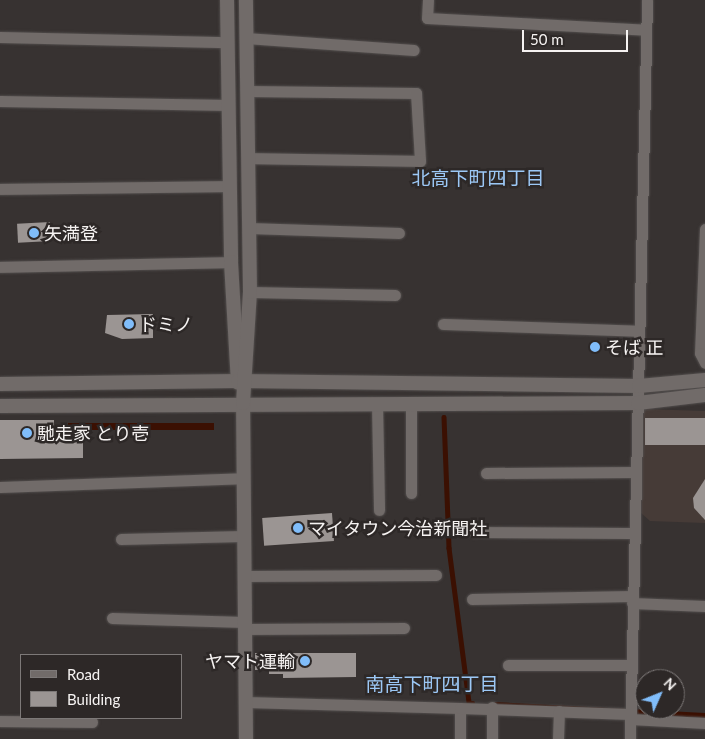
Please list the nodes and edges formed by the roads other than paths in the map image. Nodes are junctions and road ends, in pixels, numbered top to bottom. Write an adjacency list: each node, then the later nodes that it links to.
1 (227, 0): 8 (street)
2 (246, 0): 7 (street)
3 (428, 0): 5 (street)
4 (647, 0): 5 (street)
5 (646, 30): 24 (street)
6 (0, 37): 8 (street)
7 (246, 38): 9 (street); 10 (street)
8 (228, 42): 12 (street)
9 (414, 50)
10 (247, 91): 13 (street); 13 (street)
11 (0, 101): 12 (street)
12 (229, 105): 14 (street)
13 (248, 158): 16 (street)
14 (230, 186): 15 (street); 19 (street)
15 (0, 189)
16 (249, 228): 18 (street); 21 (street)
17 (705, 229): 25 (street)
18 (399, 233)
19 (231, 262): 20 (street); 27 (street)
20 (0, 267)
21 (250, 292): 22 (street); 27 (street)
22 (395, 295)
23 (443, 324): 24 (street)
24 (639, 331): 29 (street)
25 (705, 363)
26 (705, 380): 29 (street)
27 (242, 381): 28 (street); 29 (street); 31 (street)
28 (0, 384)
29 (639, 386): 33 (street)
30 (705, 395): 33 (street)
31 (243, 403): 32 (street); 35 (street); 38 (street)
32 (377, 403): 34 (street); 41 (street)
33 (638, 403): 34 (street); 36 (street)
34 (411, 405): 40 (street)
35 (0, 406)
36 (635, 472): 37 (street); 43 (street)
37 (486, 473)
38 (242, 478): 39 (street); 44 (street)
39 (0, 487)
40 (410, 493)
41 (379, 510)
42 (474, 532): 43 (street)
43 (634, 533): 49 (street)
44 (243, 536): 45 (street); 47 (street)
45 (121, 539)
46 (436, 575): 47 (street)
47 (244, 576): 52 (street)
48 (472, 599): 49 (street)
49 (632, 600): 50 (street); 55 (street)
50 (705, 606)
51 (112, 618): 52 (street)
52 (244, 626): 53 (street); 56 (street)
53 (404, 628)
54 (508, 665): 55 (street)
55 (631, 665): 60 (street)
56 (245, 702): 58 (street); 64 (street)
57 (492, 707): 58 (street); 59 (street); 66 (street)
58 (460, 708): 65 (street)
59 (559, 710): 60 (street); 67 (street)
60 (630, 716): 63 (street); 68 (street)
61 (0, 720): 62 (street)
62 (92, 722)
63 (705, 723)
64 (246, 739)
65 (460, 739)
66 (492, 739)
67 (558, 739)
68 (630, 739)

